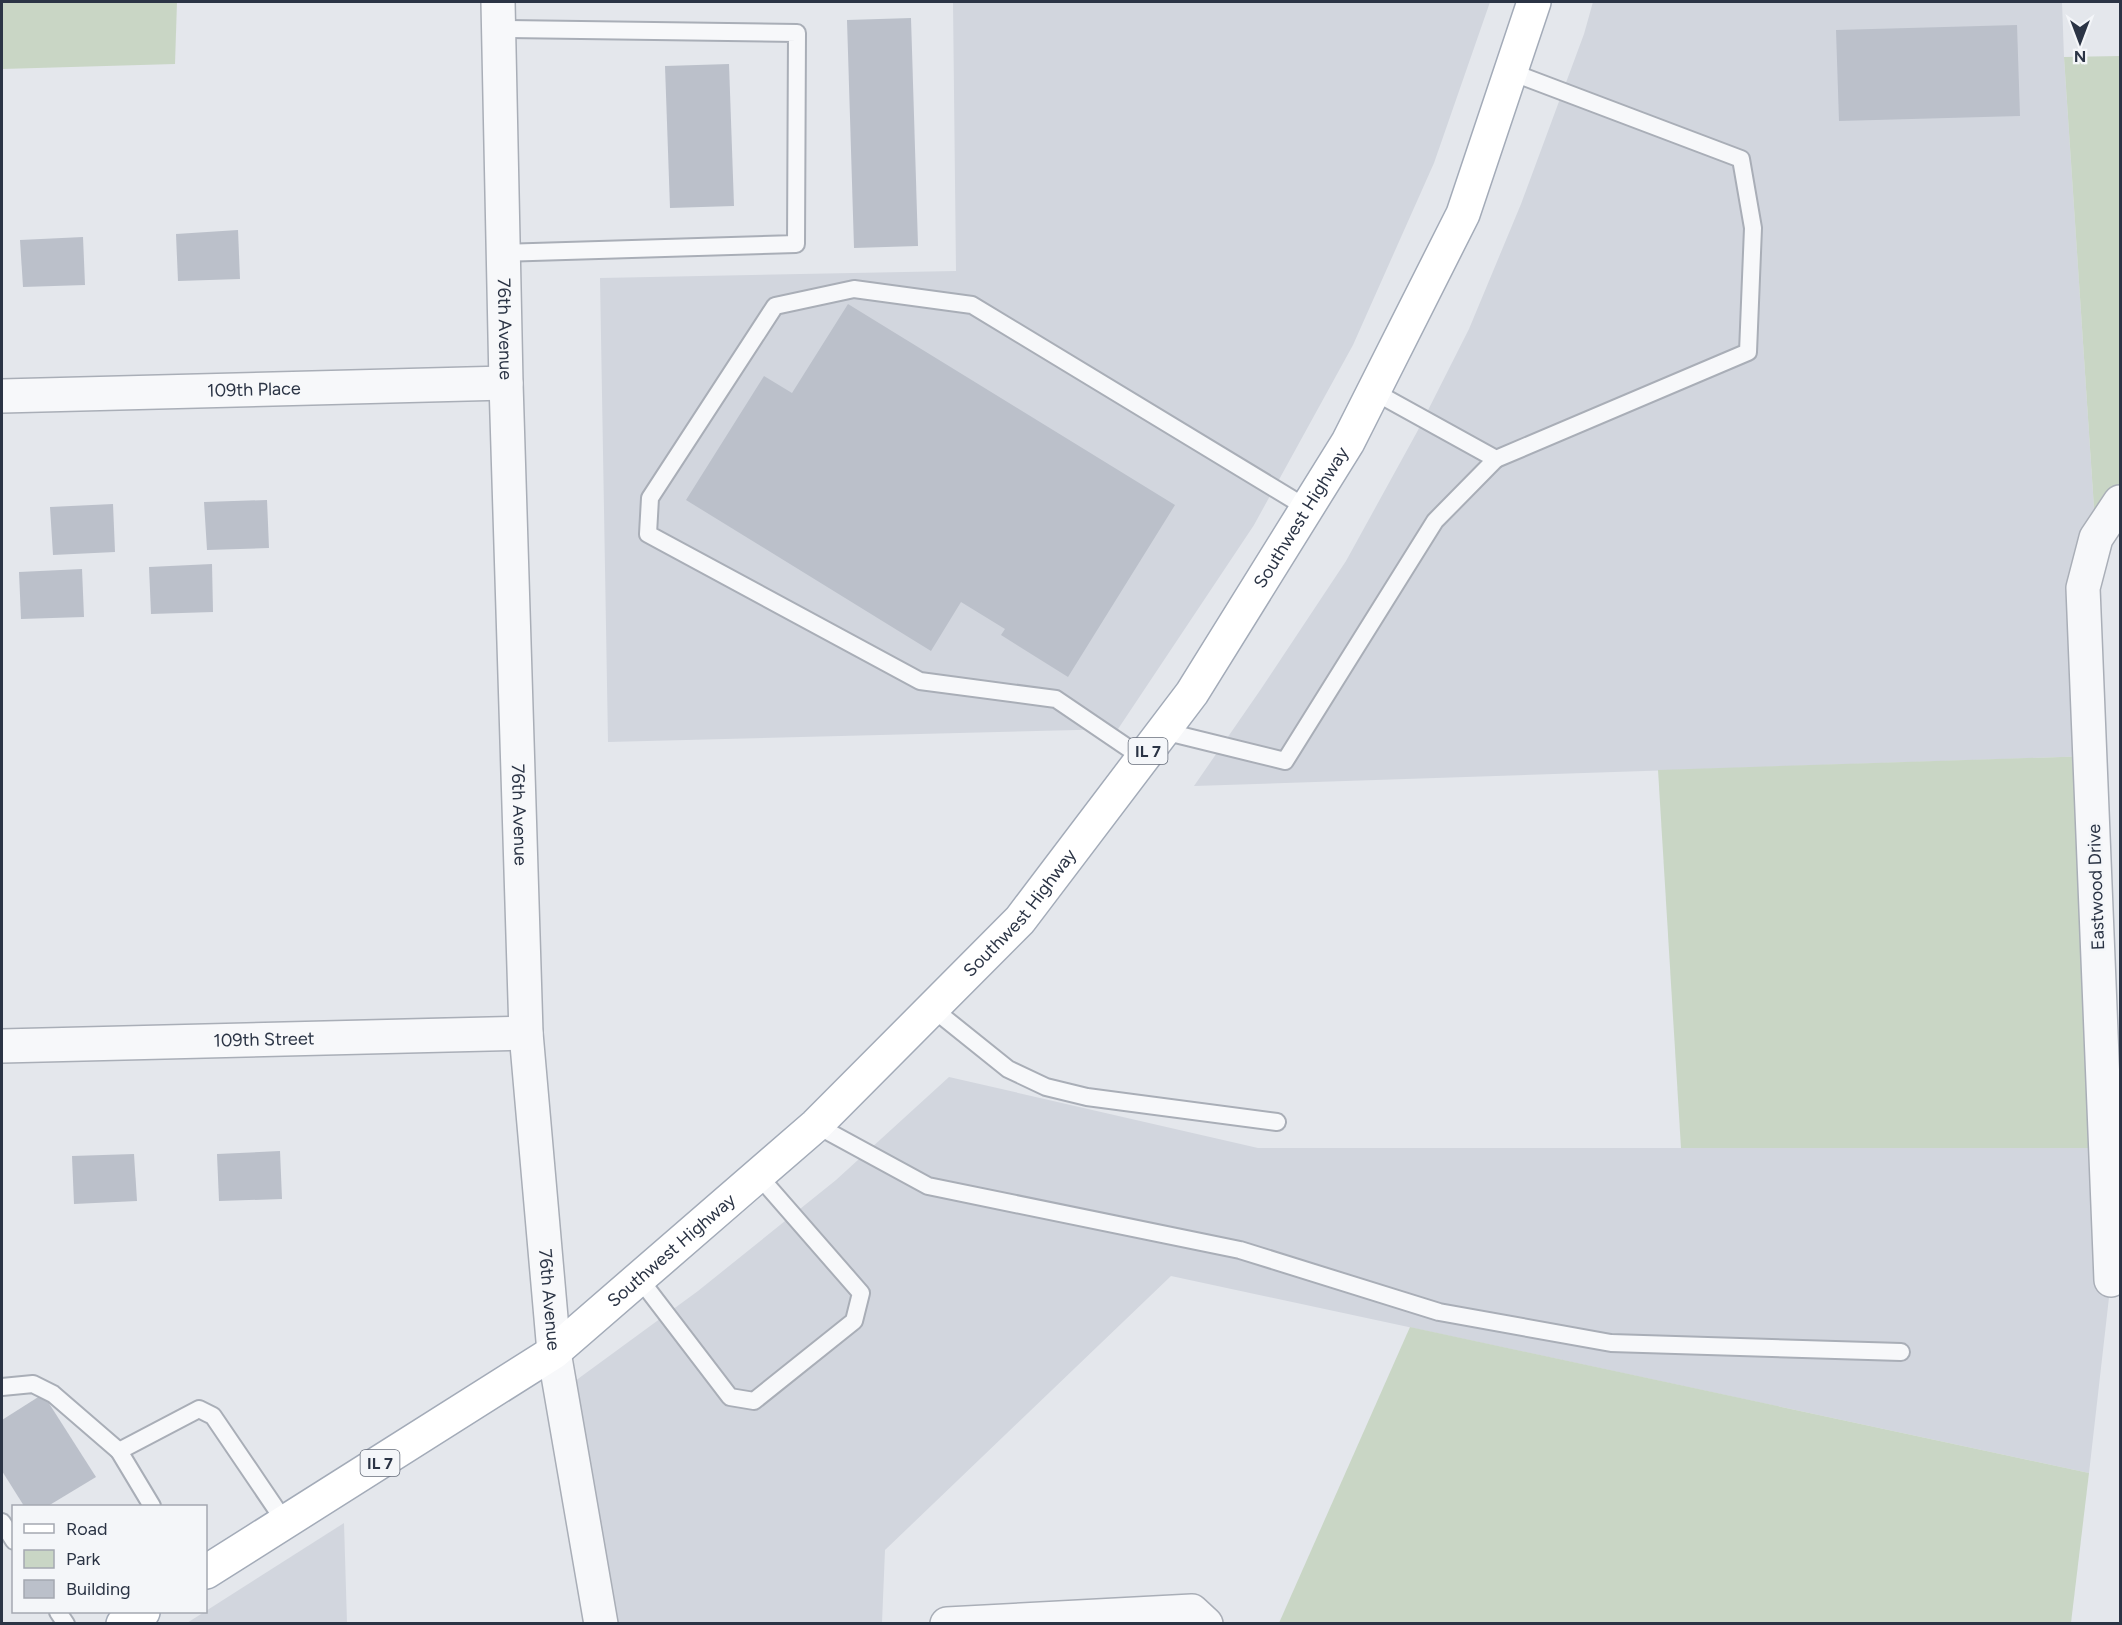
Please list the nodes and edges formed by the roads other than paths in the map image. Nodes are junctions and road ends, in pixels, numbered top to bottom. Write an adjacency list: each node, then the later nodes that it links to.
1 (1534, 2): 3 (main road, Southwest Highway / IL 7)
2 (498, 15): 4 (street, 76th Avenue); 4 (lane)
3 (1510, 72): 6 (main road, Southwest Highway / IL 7); 8 (lane)
4 (503, 253): 5 (street, 76th Avenue)
5 (506, 383): 7 (street, 109th Place); 14 (street, 76th Avenue)
6 (1373, 391): 8 (lane); 10 (main road, Southwest Highway / IL 7)
7 (2, 396)
8 (1496, 459): 11 (lane)
9 (2121, 502): 20 (street, Eastwood Drive)
10 (1307, 508): 11 (main road, Southwest Highway / IL 7); 12 (lane)
11 (1163, 731): 12 (main road, Southwest Highway / IL 7)
12 (1143, 758): 13 (main road, Southwest Highway / IL 7)
13 (932, 1008): 16 (lane); 17 (main road, Southwest Highway / IL 7)
14 (526, 1033): 15 (street, 109th Street); 21 (street, 76th Avenue)
15 (2, 1046)
16 (1277, 1122)
17 (816, 1125): 18 (main road, Southwest Highway / IL 7); 22 (lane)
18 (758, 1174): 19 (main road, Southwest Highway / IL 7); 19 (lane)
19 (639, 1278): 21 (main road, Southwest Highway / IL 7)
20 (2111, 1280)
21 (554, 1352): 27 (main road, Southwest Highway / IL 7); 32 (street, 76th Avenue)
22 (1900, 1352)
23 (2, 1387): 24 (lane)
24 (119, 1451): 25 (lane); 27 (lane)
25 (151, 1505)
26 (2, 1522): 28 (lane)
27 (285, 1522): 29 (main road, Southwest Highway / IL 7)
28 (12, 1538)
29 (207, 1571)
30 (139, 1613): 31 (main road)
31 (123, 1623)
32 (602, 1623)
33 (947, 1623): 34 (street)
34 (1206, 1623)

